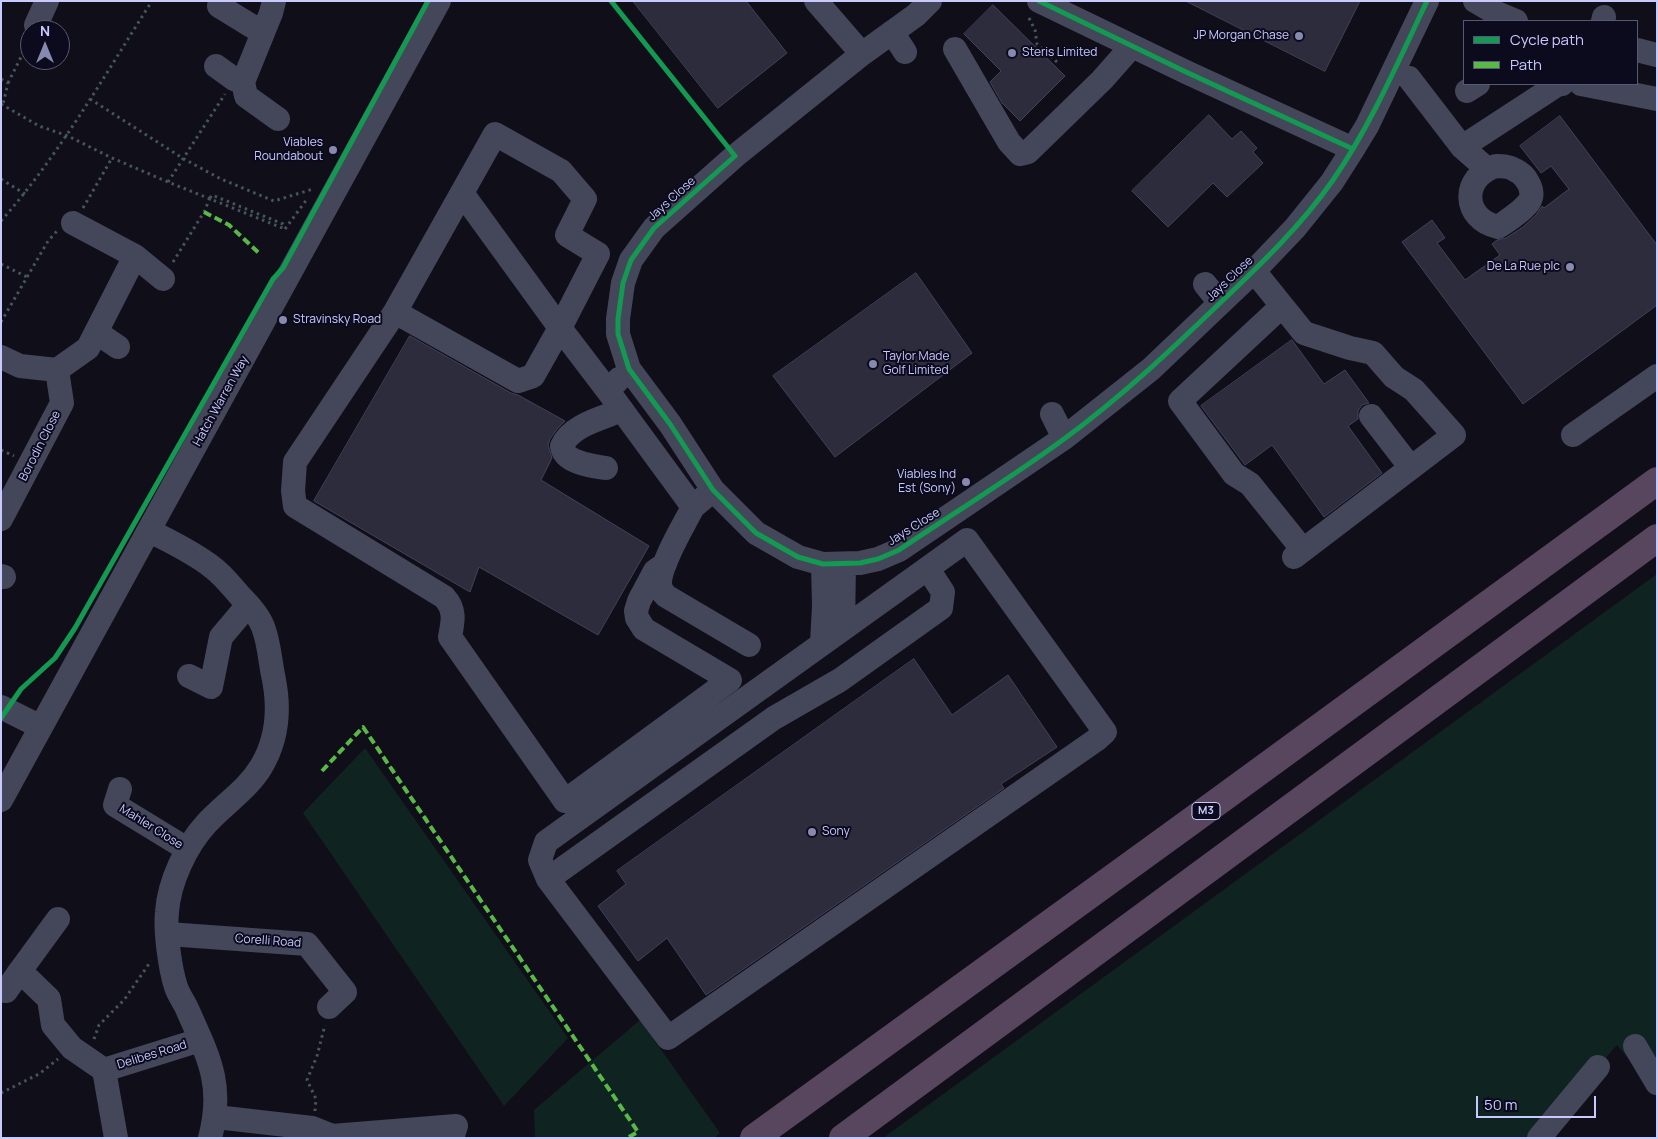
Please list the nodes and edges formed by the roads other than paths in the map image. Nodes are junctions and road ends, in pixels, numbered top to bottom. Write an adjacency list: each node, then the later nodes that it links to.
1 (47, 1): 10 (street)
2 (222, 1): 13 (street)
3 (274, 1): 13 (street)
4 (439, 1): 56 (street, Hatch Warren Way)
5 (816, 1): 18 (street)
6 (930, 1): 12 (street, Jays Close)
7 (1427, 1): 26 (street, Jays Close)
8 (1475, 1): 11 (street)
9 (1034, 8): 14 (street)
10 (38, 20)
11 (1514, 20)
12 (892, 32): 17 (street); 18 (street, Jays Close)
13 (263, 34): 24 (street)
14 (1132, 46): 15 (street); 26 (street)
15 (954, 49)
16 (1638, 50): 19 (street)
17 (905, 52)
18 (862, 54): 41 (street, Jays Close)
19 (1657, 55)
20 (1409, 78): 25 (street)
21 (1556, 85): 25 (street)
22 (1586, 85): 23 (street)
23 (1657, 99)
24 (278, 119)
25 (1462, 146): 27 (street)
26 (1354, 150): 31 (street, Jays Close)
27 (1487, 169)
28 (462, 193): 36 (street); 38 (street); 38 (street)
29 (74, 223): 30 (street)
30 (135, 256): 32 (street); 37 (street)
31 (1254, 271): 34 (street, Jays Close); 35 (street)
32 (163, 279)
33 (1205, 284): 34 (street)
34 (1220, 303): 49 (street, Jays Close)
35 (1282, 306): 51 (street); 51 (street)
36 (395, 312): 38 (street); 58 (street)
37 (96, 332): 39 (street); 42 (street)
38 (563, 332): 44 (street)
39 (118, 347)
40 (1, 357): 42 (street)
41 (629, 369): 44 (street); 53 (street, Jays Close)
42 (57, 370): 55 (street, Borodin Close)
43 (1657, 376): 48 (street)
44 (608, 391): 45 (street)
45 (622, 410): 50 (street); 54 (street)
46 (1052, 414): 49 (street)
47 (1371, 416): 51 (street)
48 (1573, 435)
49 (1064, 438): 60 (street, Jays Close)
50 (606, 468)
51 (1411, 468)
52 (1657, 482): 89 (highway, M3)
53 (713, 490): 54 (street); 60 (street, Jays Close)
54 (693, 507): 58 (street)
55 (1, 519)
56 (150, 531): 61 (street); 70 (street, Hatch Warren Way)
57 (1657, 538): 90 (highway)
58 (665, 564): 65 (street)
59 (928, 569): 62 (street); 68 (street); 74 (street)
60 (837, 572): 62 (street); 63 (street); 64 (street)
61 (248, 605): 66 (street); 73 (street)
62 (874, 606): 63 (street)
63 (843, 629): 64 (street)
64 (822, 643): 67 (street)
65 (749, 645)
66 (189, 676)
67 (772, 679): 68 (street); 74 (street)
68 (796, 705): 74 (street)
69 (1, 707): 70 (street)
70 (41, 727): 71 (street, Hatch Warren Way)
71 (1, 800)
72 (112, 805): 73 (street, Mahler Close)
73 (187, 849): 76 (street)
74 (548, 880)
75 (58, 919): 77 (street)
76 (168, 934): 79 (street, Corelli Road); 80 (street)
77 (20, 971): 78 (street); 82 (street, Delibes Road)
78 (6, 991)
79 (346, 997)
80 (200, 1040): 82 (street, Delibes Road); 85 (street)
81 (1635, 1046): 84 (street)
82 (88, 1059): 87 (street, Delibes Road)
83 (1598, 1067): 91 (street)
84 (1657, 1083)
85 (213, 1127): 86 (street)
86 (325, 1134): 88 (street)
87 (116, 1138)
88 (452, 1138)
89 (754, 1138)
90 (843, 1138)
91 (1539, 1138)

